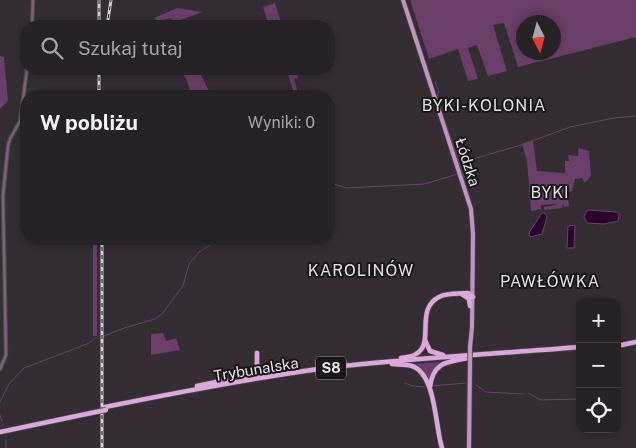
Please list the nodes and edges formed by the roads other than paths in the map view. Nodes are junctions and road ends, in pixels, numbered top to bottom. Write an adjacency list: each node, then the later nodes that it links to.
1 (34, 0): 3 (street)
2 (403, 0): 7 (main road, Łódzka)
3 (32, 20)
4 (26, 75): 5 (street)
5 (24, 90)
6 (20, 121): 20 (street)
7 (470, 294): 8 (highway); 9 (highway); 12 (main road, Łódzka)
8 (470, 306): 12 (main road, Łódzka)
9 (424, 339): 16 (highway); 17 (highway)
10 (636, 341): 11 (highway)
11 (621, 343)
12 (470, 348): 18 (main road, Łódzka, bridge)
13 (576, 349): 18 (highway, Trybunalska / S8)
14 (576, 349): 15 (highway, Trybunalska / S8)
15 (496, 354): 16 (highway); 24 (highway, Trybunalska / S8)
16 (443, 355): 17 (highway)
17 (401, 358): 21 (highway)
18 (469, 361): 19 (highway, Trybunalska / S8); 23 (highway); 28 (main road, Łódzka)
19 (392, 364): 23 (highway); 25 (highway, Trybunalska / S8)
20 (0, 369)
21 (270, 373): 22 (highway); 22 (highway)
22 (247, 377): 24 (highway)
23 (430, 388): 27 (highway)
24 (169, 394): 25 (highway, Trybunalska / S8)
25 (106, 408): 26 (highway, Trybunalska / S8, bridge)
26 (0, 431)
27 (442, 448)
28 (469, 448)

